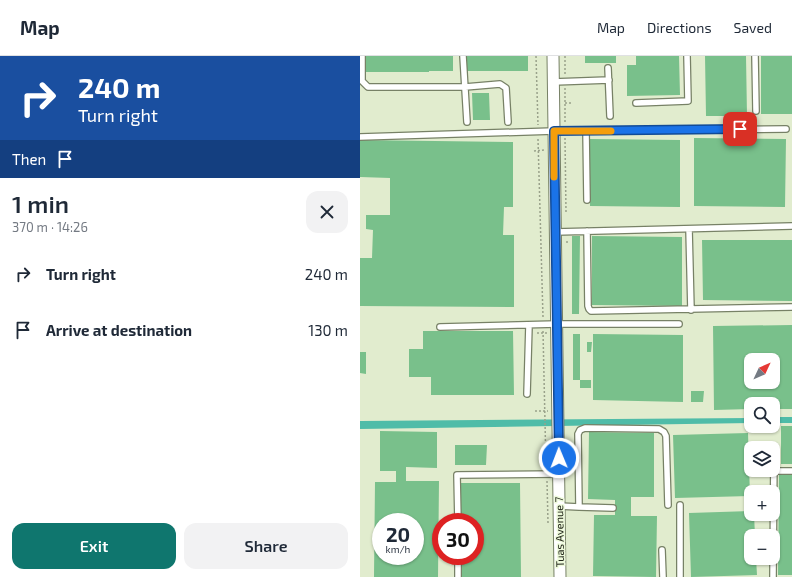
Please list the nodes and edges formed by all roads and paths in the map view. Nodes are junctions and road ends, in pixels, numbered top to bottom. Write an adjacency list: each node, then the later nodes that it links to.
1 (362, 56): 9 (lane)
2 (463, 56): 9 (lane)
3 (553, 56): 8 (street, Tuas Avenue 7)
4 (687, 56): 10 (lane)
5 (755, 56): 11 (lane)
6 (608, 68): 7 (lane)
7 (609, 80): 8 (lane); 12 (lane)
8 (553, 82): 16 (street, Tuas Avenue 7)
9 (465, 87): 13 (lane); 14 (lane)
10 (636, 103)
11 (756, 111)
12 (610, 116)
13 (467, 122)
14 (508, 122)
15 (786, 128): 17 (lane)
16 (554, 131): 17 (lane); 18 (lane); 23 (street, Tuas Avenue 7)
17 (586, 131): 19 (lane)
18 (360, 137)
19 (587, 200)
20 (792, 226): 21 (lane)
21 (689, 229): 22 (lane); 25 (lane)
22 (588, 231): 23 (lane); 25 (lane)
23 (556, 232): 27 (street, Tuas Avenue 7)
24 (792, 307): 25 (lane)
25 (691, 310)
26 (529, 324): 27 (lane); 29 (lane); 30 (lane)
27 (557, 324): 28 (lane); 32 (street, Tuas Avenue 7)
28 (679, 324)
29 (440, 327)
30 (527, 394)
31 (535, 411): 32 (path)
32 (558, 411): 35 (street, Tuas Avenue 7)
33 (780, 471): 34 (lane)
34 (792, 471)
35 (559, 474): 39 (street, Tuas Avenue 7); 42 (lane)
36 (774, 477): 49 (lane)
37 (680, 504): 48 (lane)
38 (668, 505): 40 (lane)
39 (559, 506): 40 (lane); 46 (street, Tuas Avenue 7)
40 (579, 507): 41 (lane)
41 (613, 508)
42 (458, 513)
43 (662, 550): 47 (lane)
44 (458, 565): 45 (lane)
45 (458, 577)
46 (560, 577)
47 (663, 577)
48 (680, 577)
49 (773, 577)

